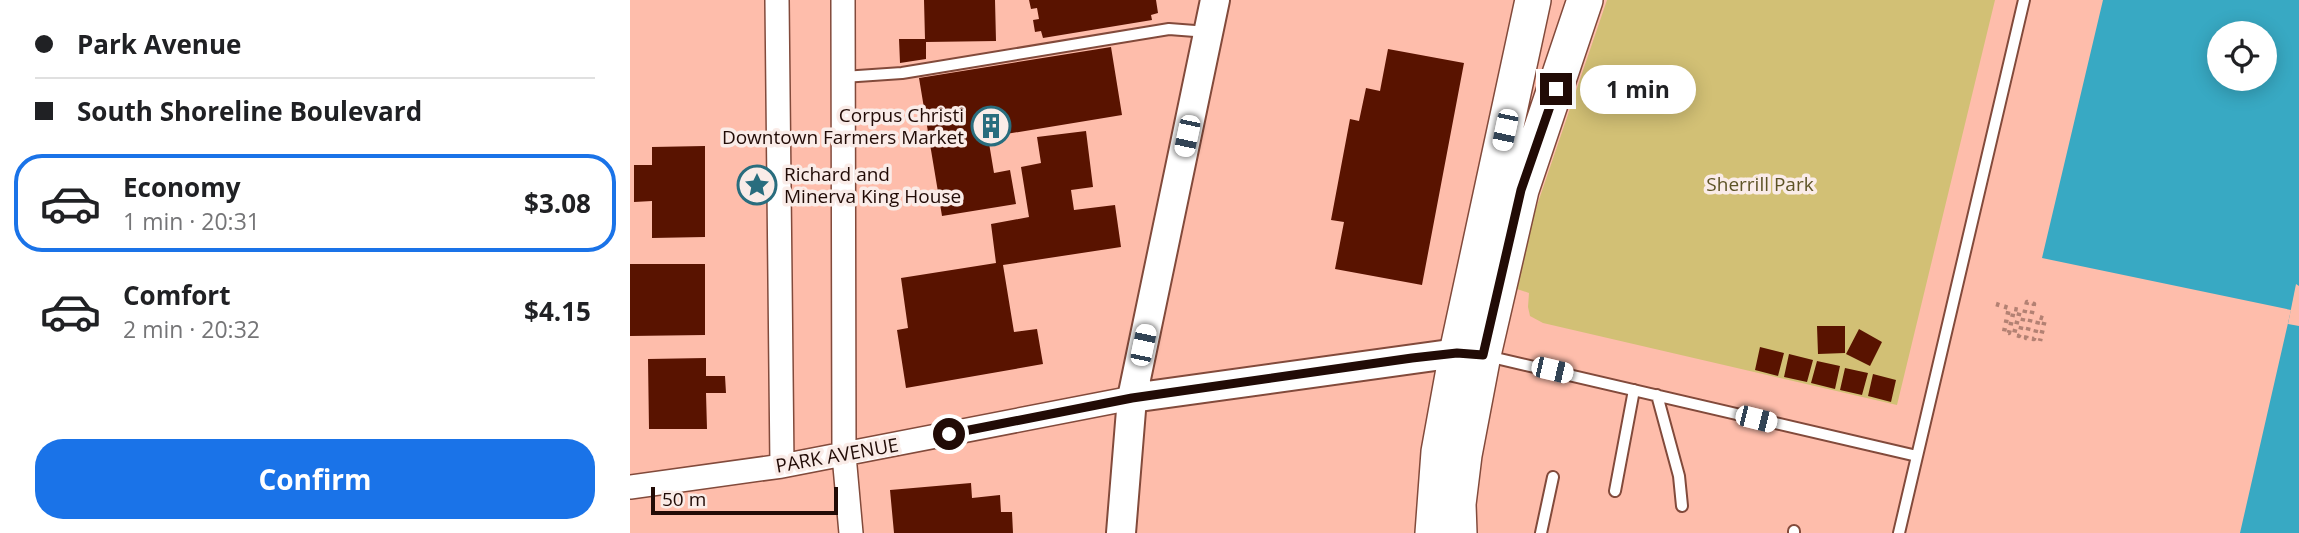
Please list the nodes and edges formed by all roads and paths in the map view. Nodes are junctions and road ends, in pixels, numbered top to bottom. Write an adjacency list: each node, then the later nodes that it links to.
1 (777, 0): 17 (street)
2 (843, 0): 8 (street)
3 (1215, 0): 7 (street)
4 (1533, 0): 11 (main road)
5 (1586, 0): 11 (main road)
6 (2024, 0): 16 (lane)
7 (1209, 32): 8 (lane); 14 (street)
8 (843, 76): 15 (street)
9 (1996, 304): 10 (path)
10 (2040, 341)
11 (1470, 354): 12 (lane); 14 (street, PARK AVENUE); 24 (main road); 25 (main road)
12 (1634, 390): 13 (lane); 20 (lane)
13 (1657, 395): 16 (lane); 21 (lane)
14 (1132, 398): 15 (street, PARK AVENUE); 23 (street)
15 (844, 455): 17 (street, PARK AVENUE); 22 (street)
16 (1917, 456): 27 (lane)
17 (782, 466): 19 (street, PARK AVENUE)
18 (1553, 477): 26 (lane)
19 (630, 486)
20 (1615, 491)
21 (1682, 506)
22 (851, 533)
23 (1121, 533)
24 (1433, 533)
25 (1459, 533)
26 (1541, 533)
27 (1899, 533)

